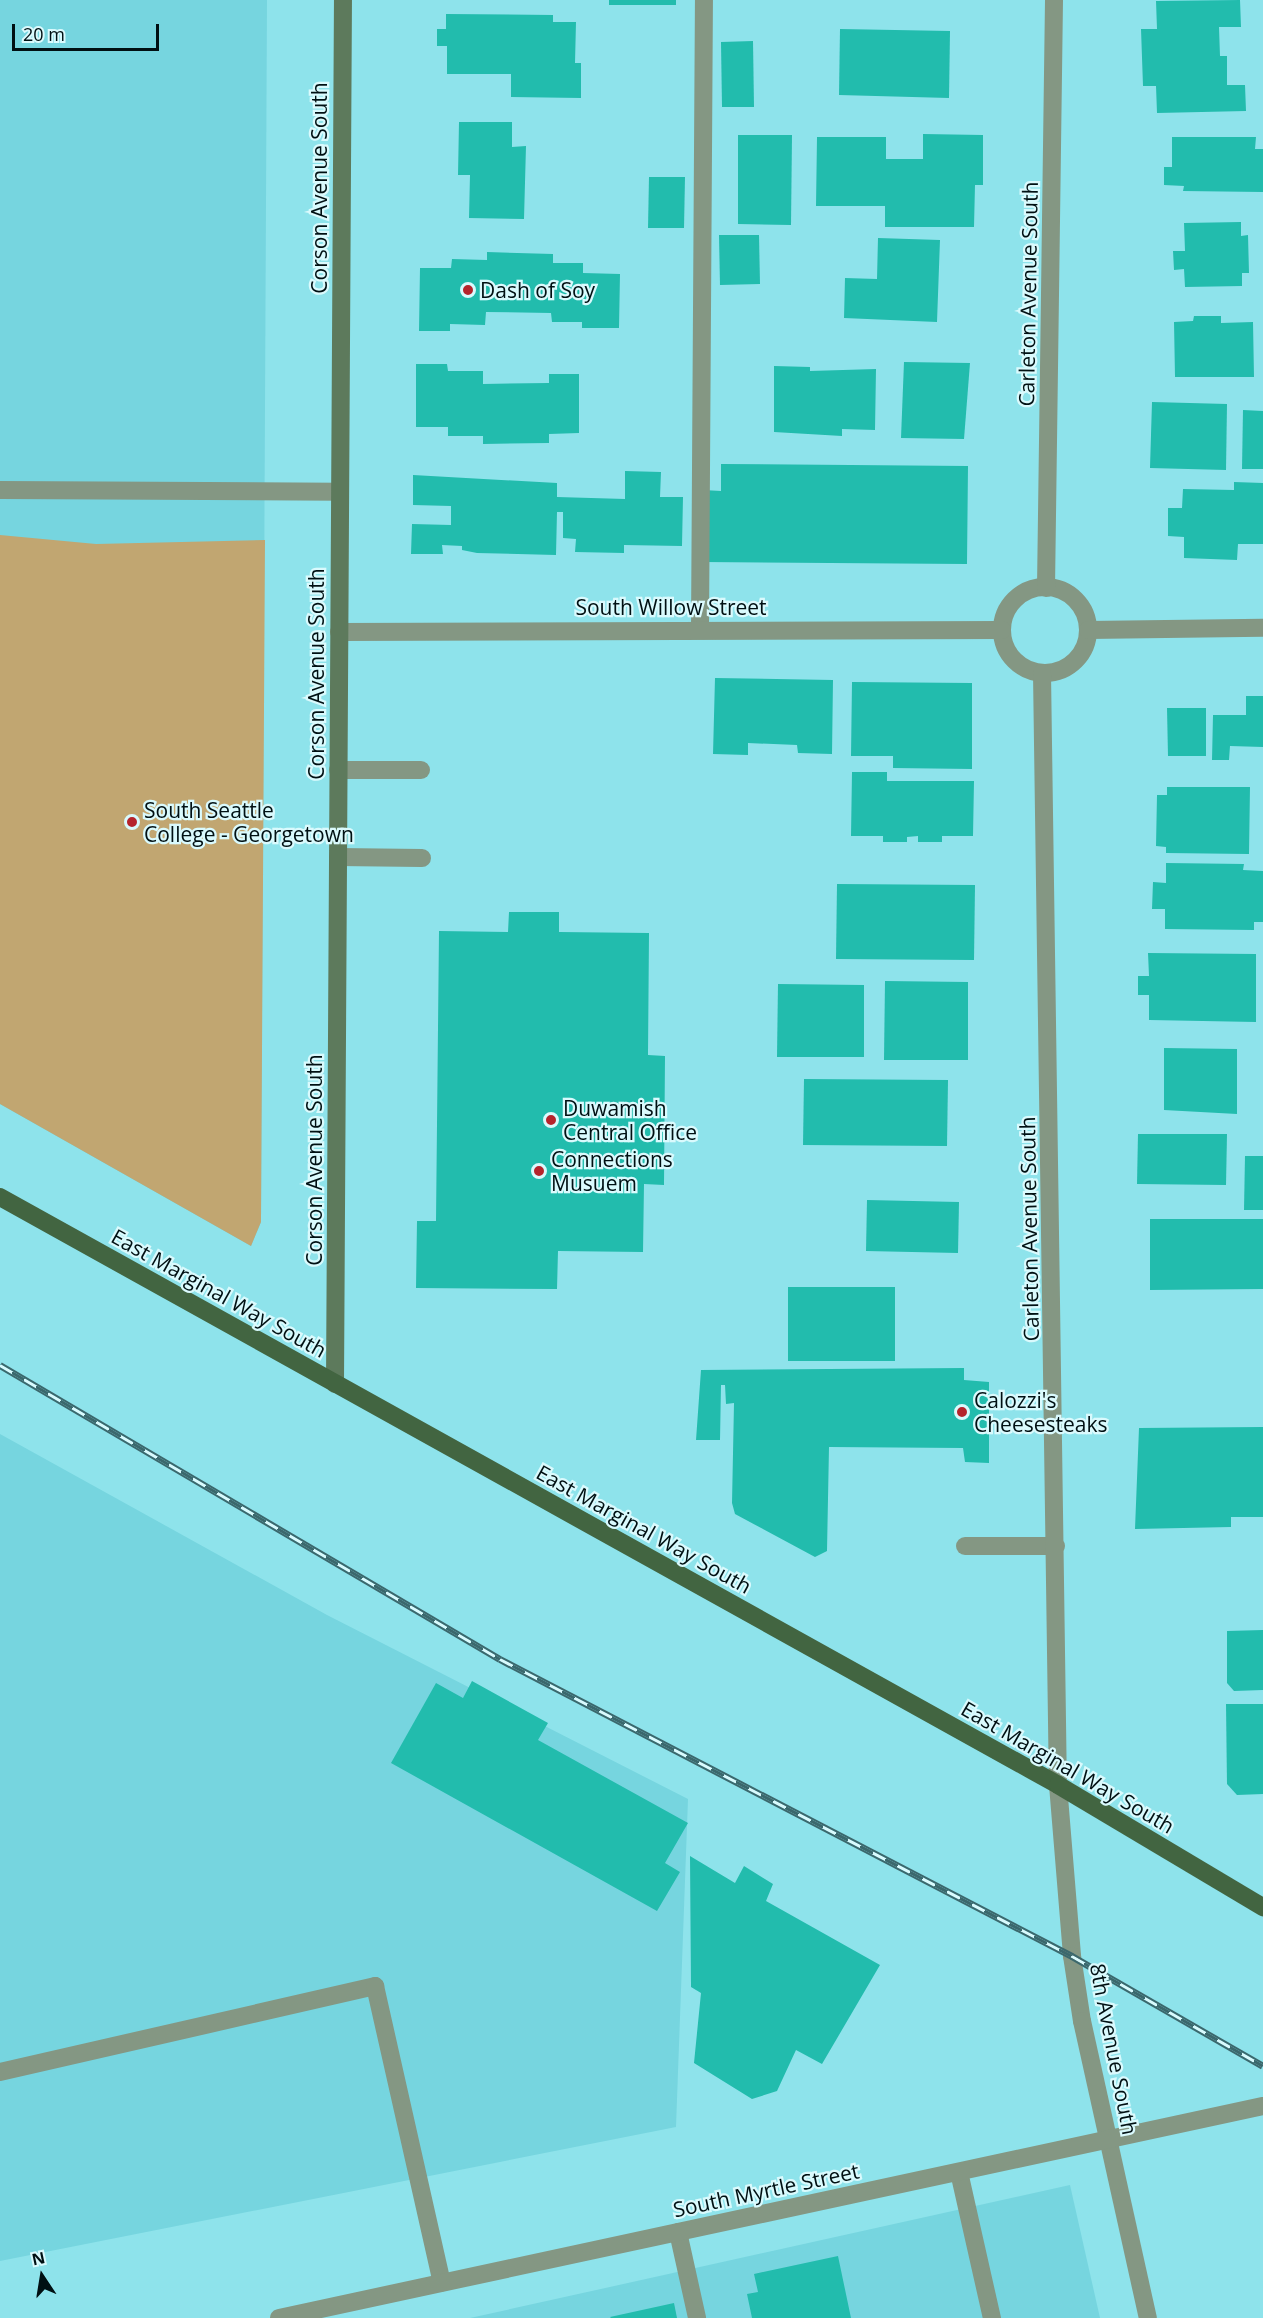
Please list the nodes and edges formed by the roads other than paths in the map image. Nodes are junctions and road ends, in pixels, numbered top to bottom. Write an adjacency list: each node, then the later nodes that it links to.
1 (343, 0): 5 (street, Corson Avenue South)
2 (704, 0): 7 (street)
3 (1054, 0): 6 (street, Carleton Avenue South)
4 (0, 490): 5 (street)
5 (339, 492): 11 (street, Corson Avenue South)
6 (1046, 588): 9 (street); 10 (street)
7 (699, 628): 9 (street, South Willow Street); 11 (street, South Willow Street)
8 (1263, 628): 10 (street)
9 (1002, 630): 12 (street)
10 (1088, 630): 12 (street)
11 (339, 632): 13 (street, Corson Avenue South)
12 (1042, 673): 20 (street, Carleton Avenue South)
13 (338, 770): 14 (street); 15 (street, Corson Avenue South)
14 (421, 770)
15 (338, 857): 16 (street); 18 (street, Corson Avenue South)
16 (422, 858)
17 (0, 1197): 18 (main road, East Marginal Way South)
18 (335, 1383): 21 (main road, East Marginal Way South)
19 (965, 1546): 20 (street)
20 (1056, 1546): 21 (street, Carleton Avenue South)
21 (1058, 1785): 22 (main road, East Marginal Way South); 25 (street, 8th Avenue South)
22 (1263, 1907)
23 (0, 2072): 28 (street)
24 (1263, 2106): 25 (street, South Myrtle Street)
25 (1109, 2140): 26 (street, South Myrtle Street); 32 (street, 8th Avenue South)
26 (959, 2172): 27 (street, South Myrtle Street); 31 (street)
27 (678, 2232): 28 (street, South Myrtle Street); 30 (street)
28 (442, 2283): 29 (street, South Myrtle Street)
29 (279, 2318)
30 (697, 2318)
31 (992, 2318)
32 (1148, 2318)

